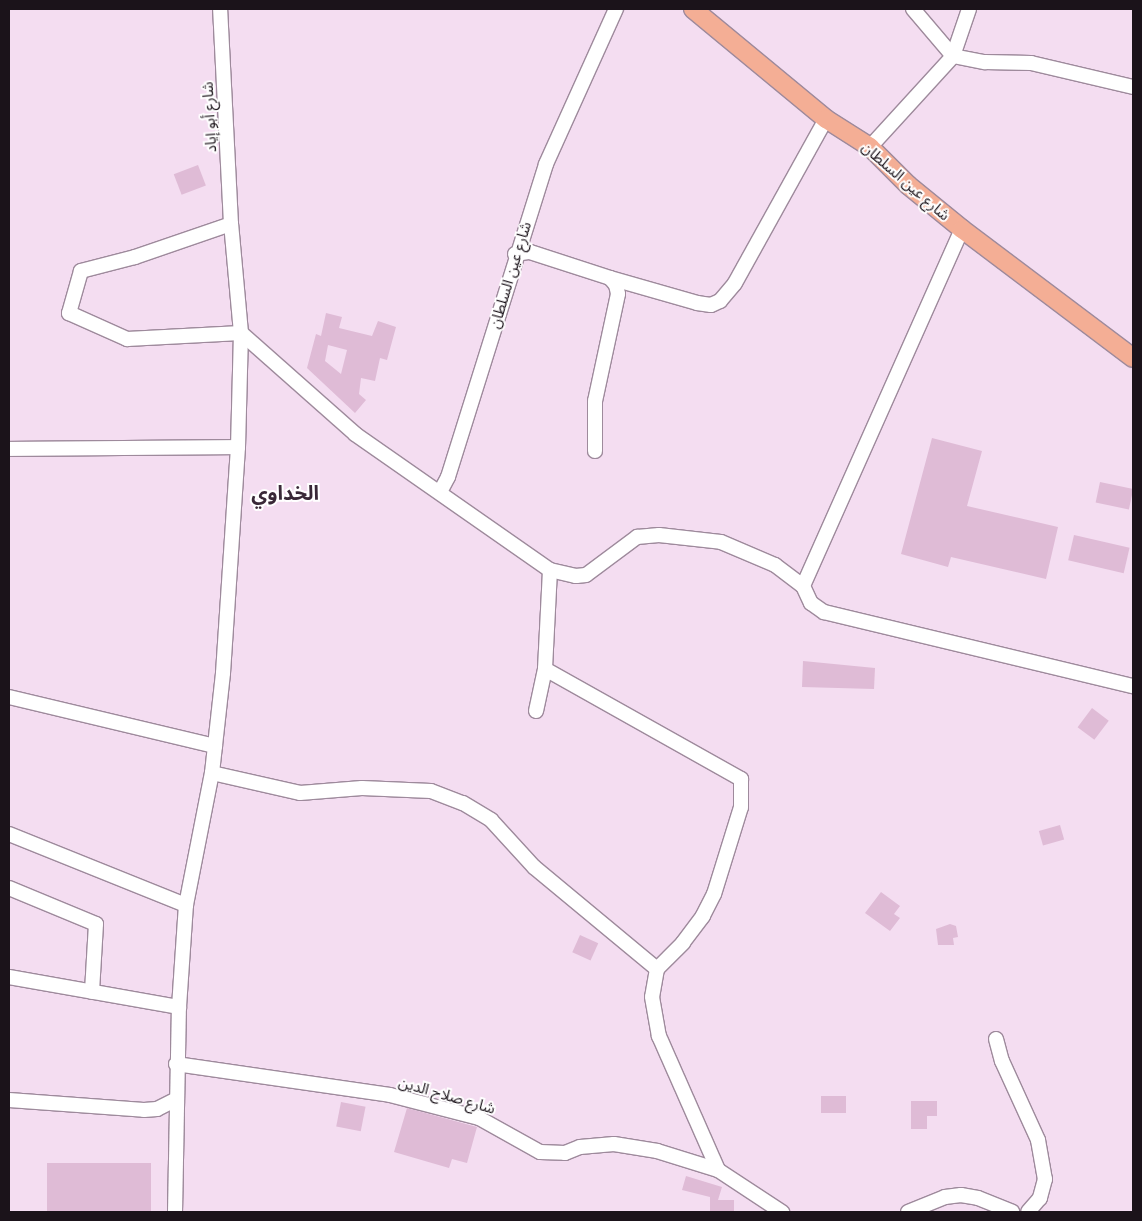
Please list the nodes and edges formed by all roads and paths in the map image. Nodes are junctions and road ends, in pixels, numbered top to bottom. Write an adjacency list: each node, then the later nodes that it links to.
1 (220, 9): 10 (street, شارع أبو إياد)
2 (616, 9): 12 (street, شارع عين السلطان)
3 (693, 9): 8 (main road, شارع عين السلطان)
4 (913, 9): 6 (street)
5 (969, 9): 6 (street)
6 (953, 56): 7 (street); 9 (street)
7 (1133, 88)
8 (826, 119): 9 (main road, شارع عين السلطان); 14 (street)
9 (870, 147): 11 (main road, شارع عين السلطان)
10 (231, 224): 16 (street, شارع أبو إياد); 16 (street)
11 (962, 228): 17 (main road, شارع عين السلطان); 24 (street)
12 (515, 254): 13 (street); 22 (street, شارع عين السلطان)
13 (610, 278): 14 (street); 15 (street)
14 (635, 286): 15 (street)
15 (618, 294): 21 (street)
16 (241, 333): 19 (street, شارع أبو إياد); 22 (street)
17 (1127, 354): 18 (main road, شارع عين السلطان)
18 (1133, 364)
19 (238, 447): 20 (street); 29 (street, شارع أبو إياد)
20 (9, 449)
21 (595, 451)
22 (440, 492): 23 (street)
23 (550, 570): 24 (street); 25 (street)
24 (803, 586): 26 (street)
25 (545, 669): 28 (street); 34 (street)
26 (1133, 686)
27 (9, 697): 29 (street)
28 (536, 711)
29 (215, 746): 30 (street, شارع أبو إياد)
30 (212, 773): 33 (street, شارع أبو إياد); 34 (street)
31 (9, 834): 33 (street)
32 (9, 888): 36 (street)
33 (186, 905): 37 (street, شارع أبو إياد)
34 (657, 969): 42 (street)
35 (9, 977): 36 (street)
36 (92, 992): 37 (street)
37 (179, 1007): 39 (street, شارع أبو إياد)
38 (996, 1039): 47 (street)
39 (176, 1064): 41 (street); 42 (street, شارع صلاح الدين)
40 (9, 1100): 41 (street)
41 (175, 1100): 43 (street)
42 (718, 1170): 44 (street, شارع صلاح الدين)
43 (175, 1212)
44 (782, 1212)
45 (908, 1212): 46 (street)
46 (1012, 1212)
47 (1028, 1212)

